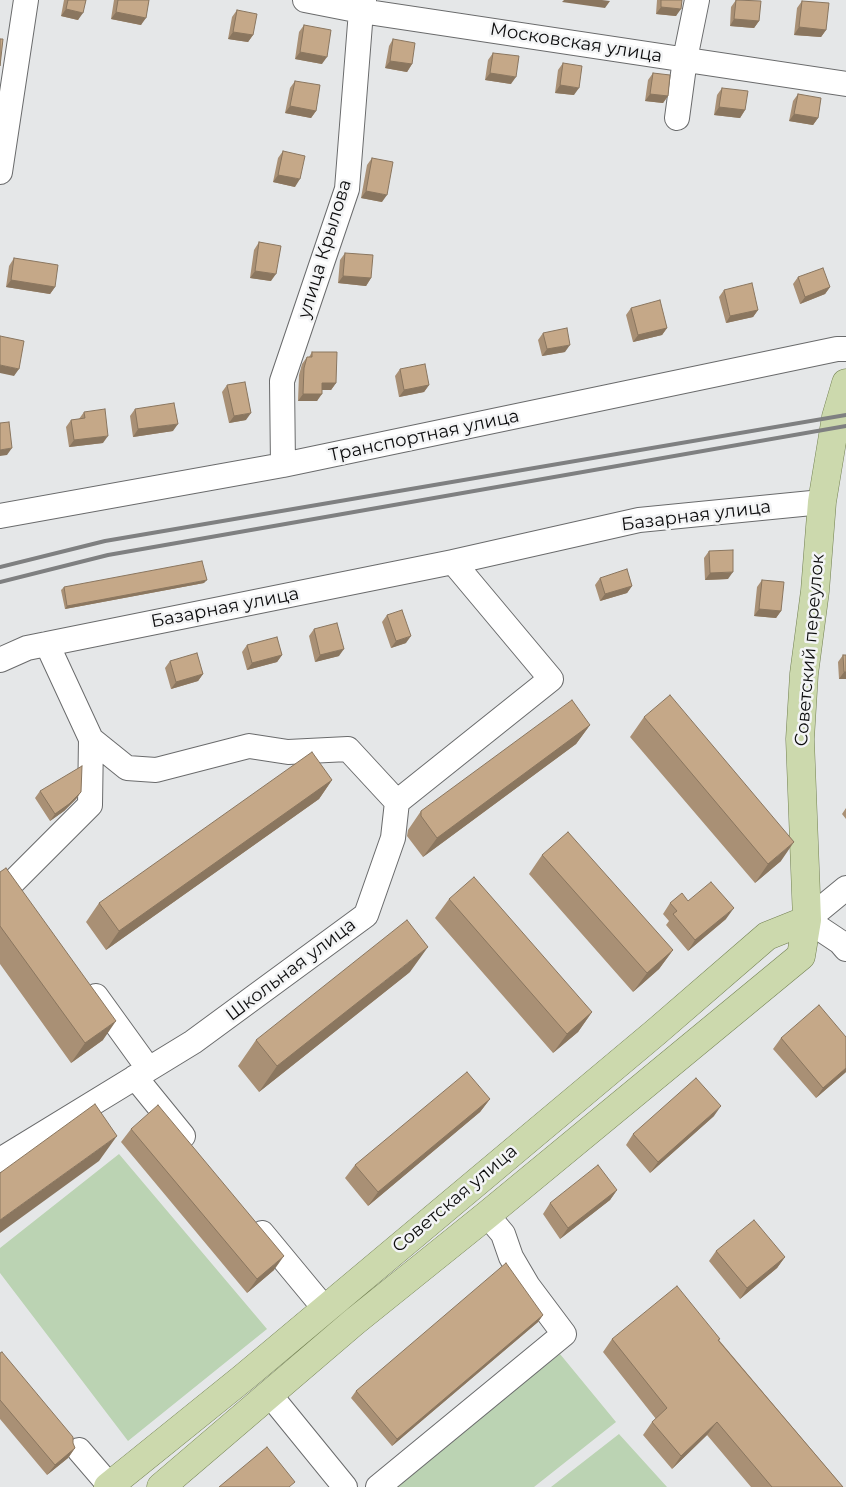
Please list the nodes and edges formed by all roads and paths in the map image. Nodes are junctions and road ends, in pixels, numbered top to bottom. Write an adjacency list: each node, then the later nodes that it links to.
1 (26, 0): 7 (street)
2 (306, 0): 4 (street, Московская улица)
3 (697, 0): 5 (street)
4 (362, 5): 5 (street, Московская улица); 12 (street, улица Крылова)
5 (685, 60): 6 (street, Московская улица); 8 (street)
6 (846, 84)
7 (5, 106): 9 (street)
8 (677, 118)
9 (0, 172)
10 (846, 349): 12 (street, Транспортная улица)
11 (846, 383): 13 (main road, Советский переулок)
12 (283, 465): 14 (street, Транспортная улица)
13 (822, 502): 15 (street, Базарная улица); 22 (main road, Советский переулок)
14 (0, 516)
15 (453, 562): 16 (street, Базарная улица); 19 (street)
16 (47, 644): 17 (street, Базарная улица); 18 (street)
17 (0, 660)
18 (91, 739): 19 (street); 20 (street)
19 (397, 802): 25 (street, Школьная улица)
20 (12, 882)
21 (846, 888): 22 (street, Советская улица)
22 (807, 920): 23 (street); 29 (main road, Советская улица); 30 (main road, Советская улица)
23 (846, 949)
24 (80, 975): 25 (street)
25 (142, 1073): 26 (street); 27 (street, Школьная улица)
26 (197, 1153)
27 (0, 1160)
28 (247, 1214): 30 (street)
29 (487, 1215): 32 (main road, Советская улица); 37 (street)
30 (325, 1309): 31 (main road, Советская улица)
31 (250, 1372): 32 (main road); 34 (main road, Советская улица)
32 (270, 1395): 35 (main road, Советская улица); 36 (street)
33 (79, 1450): 34 (street)
34 (109, 1486)
35 (161, 1487)
36 (345, 1487)
37 (378, 1487)

